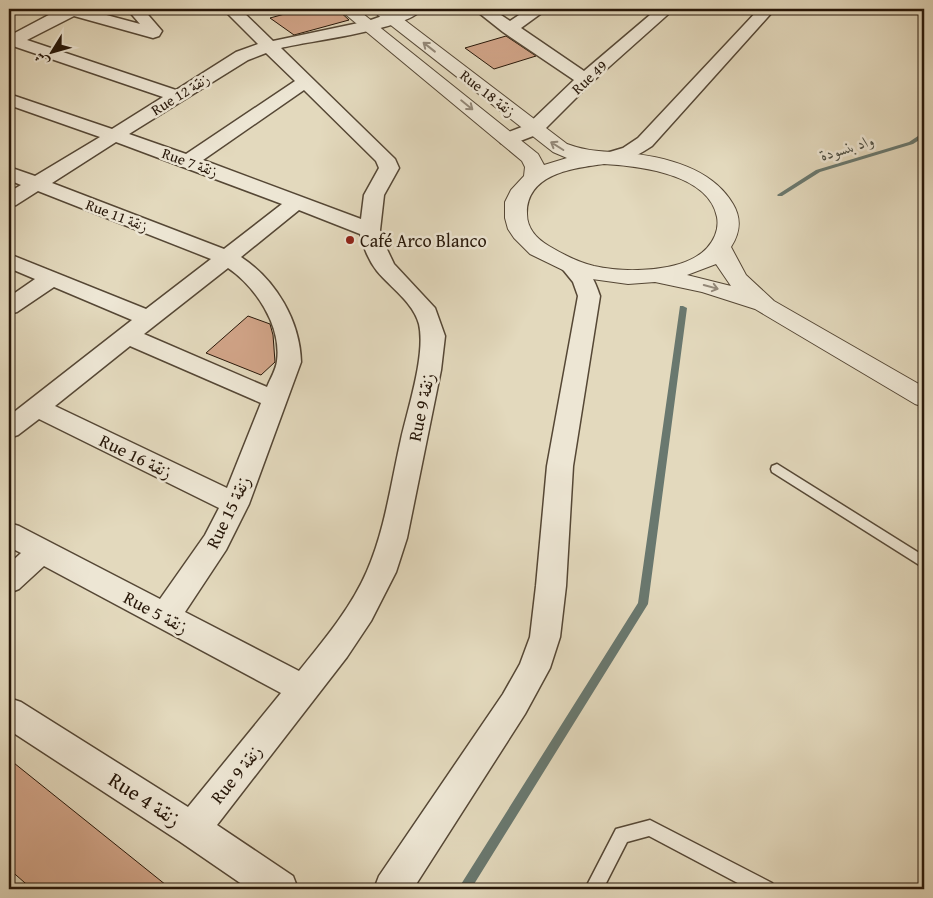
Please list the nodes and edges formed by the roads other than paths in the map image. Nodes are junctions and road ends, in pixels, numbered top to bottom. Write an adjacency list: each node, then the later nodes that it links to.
1 (72, 9): 2 (street); 13 (street)
2 (135, 9)
3 (231, 9): 14 (street, Rue 9 زنقة)
4 (347, 9): 11 (street, Rue 18 زنقة)
5 (414, 9): 10 (street, Rue 12 زنقة)
6 (482, 9): 12 (street)
7 (538, 9): 12 (street)
8 (666, 9): 15 (street, Rue 49)
9 (767, 9): 22 (street)
10 (387, 14): 11 (street, Rue 12 زنقة); 19 (street, Rue 18 زنقة, one-way to 10)
11 (368, 26): 14 (street, Rue 12 زنقة); 21 (street, Rue 18 زنقة, one-way to 21)
12 (509, 28): 15 (street)
13 (10, 41): 17 (street)
14 (268, 47): 16 (street, Rue 9 زنقة); 17 (street, Rue 12 زنقة)
15 (586, 80): 19 (street, Rue 49)
16 (305, 82): 24 (street); 31 (street, Rue 9 زنقة)
17 (177, 96): 20 (street, Rue 12 زنقة)
18 (9, 99): 20 (street, Rue 7 زنقة)
19 (534, 129): 21 (street, Rue 49); 23 (street, Rue 18 زنقة, one-way to 19)
20 (115, 136): 24 (street, Rue 7 زنقة); 28 (street, Rue 12 زنقة)
21 (508, 139): 27 (street, Rue 18 زنقة)
22 (645, 142): 23 (street); 25 (street)
23 (607, 158): 25 (street); 27 (street)
24 (188, 161): 30 (street, Rue 7 زنقة)
25 (672, 168): 32 (street)
26 (9, 173): 28 (street, Rue 11 زنقة)
27 (534, 179): 35 (street)
28 (36, 184): 29 (street, Rue 12 زنقة); 33 (street, Rue 11 زنقة)
29 (9, 201)
30 (296, 202): 31 (street, Rue 7 زنقة); 33 (street)
31 (370, 230): 54 (street, Rue 9 زنقة)
32 (720, 247): 36 (street); 39 (street)
33 (226, 257): 41 (street); 44 (street, Rue 15 زنقة)
34 (9, 260): 37 (street)
35 (571, 266): 36 (street); 38 (street)
36 (637, 277): 38 (street); 39 (street, one-way to 39)
37 (52, 278): 40 (street); 41 (street)
38 (589, 296): 58 (street)
39 (766, 306): 43 (street)
40 (9, 307)
41 (149, 319): 42 (street)
42 (128, 336): 44 (street); 45 (street)
43 (924, 398)
44 (273, 399): 48 (street, Rue 15 زنقة)
45 (36, 407): 46 (street); 48 (street, Rue 16 زنقة)
46 (9, 429)
47 (777, 469): 51 (lane)
48 (235, 504): 53 (street, Rue 15 زنقة)
49 (9, 534): 50 (street, Rue 5 زنقة)
50 (42, 551): 52 (street); 53 (street, Rue 5 زنقة)
51 (924, 563)
52 (9, 581)
53 (165, 617): 54 (street, Rue 5 زنقة)
54 (304, 689): 56 (street, Rue 9 زنقة)
55 (9, 712): 56 (street, Rue 4 زنقة)
56 (192, 829): 57 (street, Rue 4 زنقة)
57 (280, 889)
58 (392, 889)
59 (594, 889): 60 (lane)
60 (766, 889)

